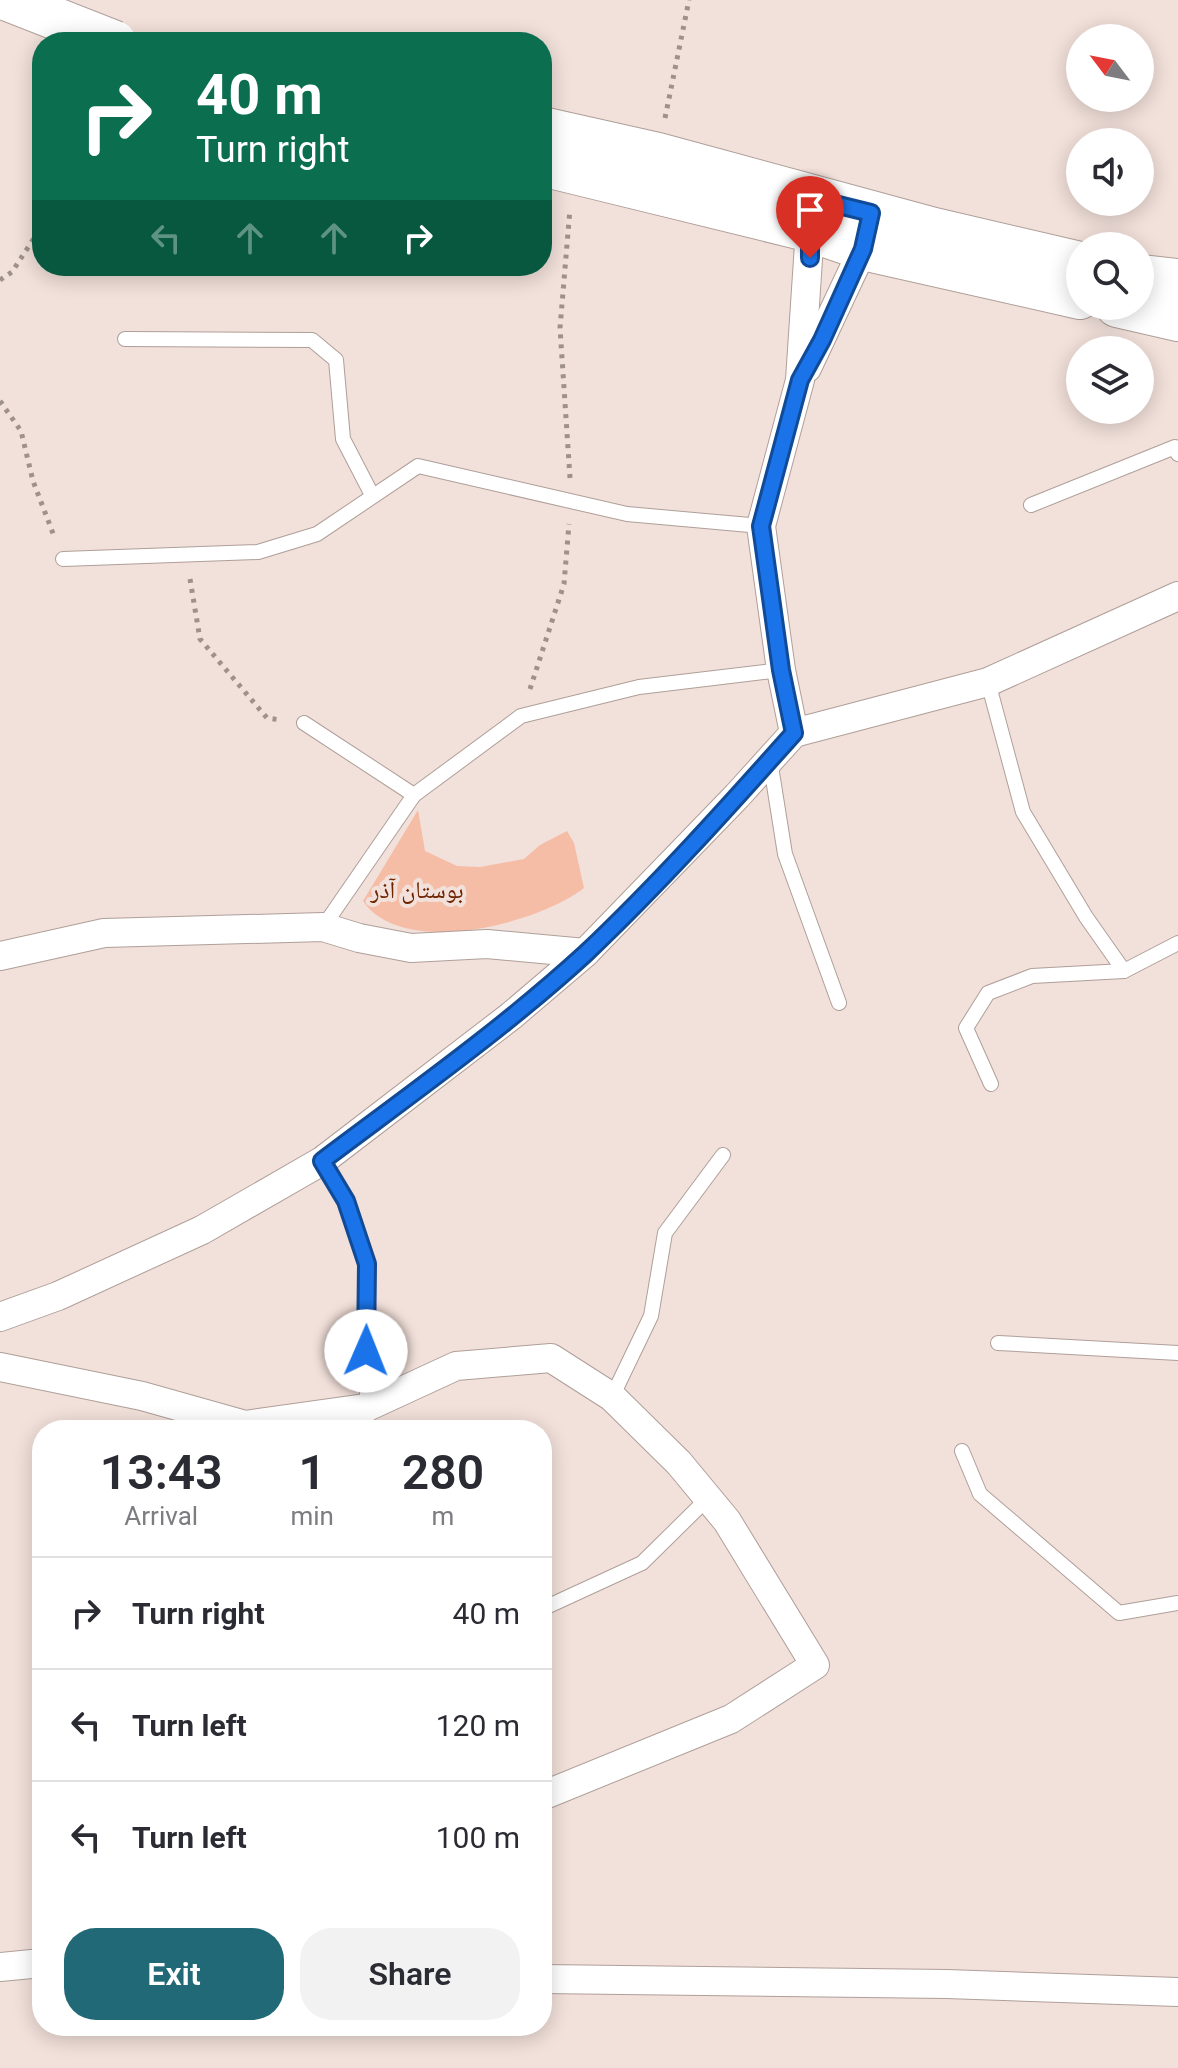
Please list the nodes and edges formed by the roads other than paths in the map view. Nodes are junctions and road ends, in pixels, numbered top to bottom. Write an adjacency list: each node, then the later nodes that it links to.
1 (8, 0): 2 (street); 3 (main road, bridge)
2 (0, 8)
3 (90, 32)
4 (552, 130): 6 (main road)
5 (557, 169): 6 (main road)
6 (811, 214): 7 (main road); 15 (street)
7 (867, 231): 8 (main road); 11 (main road); 15 (street)
8 (1066, 261)
9 (1154, 277): 10 (main road)
10 (1178, 280)
11 (1066, 294)
12 (1154, 314): 13 (main road)
13 (1178, 320)
14 (125, 339): 17 (lane)
15 (800, 380): 19 (street)
16 (1178, 454): 18 (lane)
17 (372, 495): 19 (lane); 20 (lane)
18 (1031, 505)
19 (761, 526): 22 (street)
20 (63, 559)
21 (1178, 596): 23 (street)
22 (781, 670): 25 (street); 27 (lane)
23 (988, 682): 25 (street); 32 (lane)
24 (304, 723): 27 (lane)
25 (794, 733): 26 (street)
26 (770, 760): 30 (street); 33 (lane)
27 (414, 795): 28 (lane)
28 (323, 927): 30 (street); 31 (street)
29 (1178, 943): 32 (lane)
30 (585, 953): 36 (street)
31 (0, 956)
32 (1124, 971): 34 (lane)
33 (839, 1003)
34 (991, 1084)
35 (723, 1155): 41 (lane)
36 (322, 1161): 37 (street); 42 (lane)
37 (0, 1317)
38 (998, 1343): 39 (lane)
39 (1178, 1353)
40 (0, 1367): 43 (street)
41 (612, 1397): 42 (street); 46 (street)
42 (366, 1419): 44 (street)
43 (227, 1420)
44 (346, 1420)
45 (962, 1451): 47 (lane)
46 (708, 1498): 48 (lane); 49 (street)
47 (1178, 1603)
48 (552, 1604)
49 (552, 1792)
50 (32, 1964): 51 (street)
51 (0, 1967)
52 (552, 1979): 53 (street)
53 (1178, 1992)

